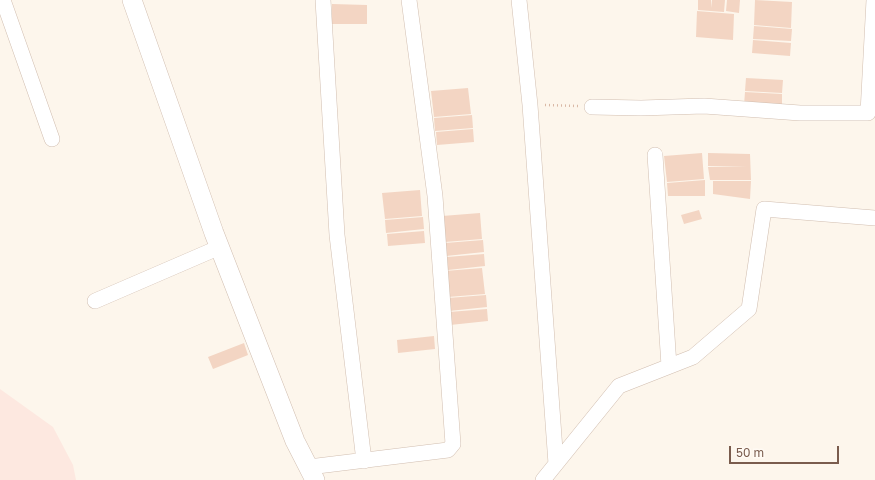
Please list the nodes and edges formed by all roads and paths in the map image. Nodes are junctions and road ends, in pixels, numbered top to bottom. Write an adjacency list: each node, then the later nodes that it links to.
1 (3, 0): 9 (street)
2 (132, 0): 12 (street)
3 (323, 0): 15 (street)
4 (409, 0): 15 (street)
5 (520, 0): 7 (street)
6 (874, 0): 8 (street)
7 (530, 105): 8 (path); 16 (street)
8 (592, 107)
9 (52, 139)
10 (655, 155): 14 (street)
11 (875, 218): 14 (street)
12 (220, 247): 13 (street); 17 (street)
13 (95, 301)
14 (669, 366): 16 (street)
15 (364, 461): 17 (street)
16 (556, 464): 18 (street)
17 (312, 474)
18 (543, 480)

